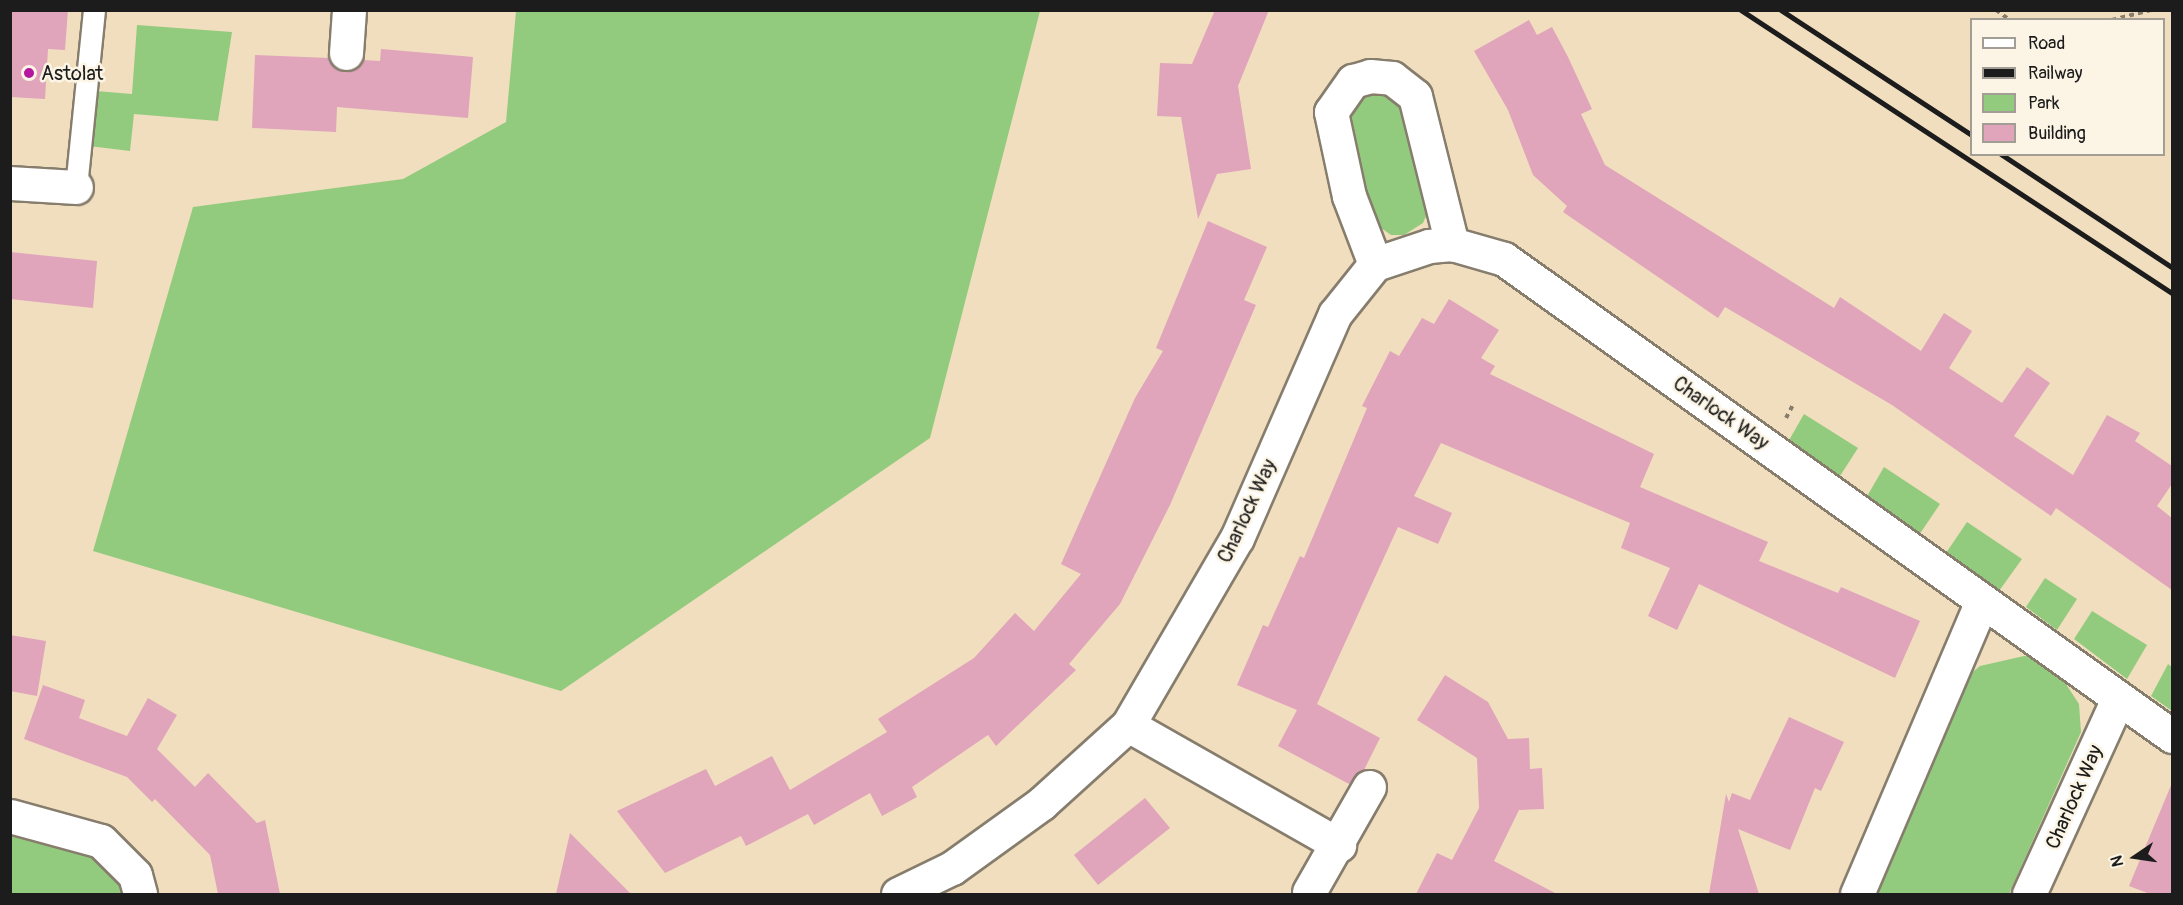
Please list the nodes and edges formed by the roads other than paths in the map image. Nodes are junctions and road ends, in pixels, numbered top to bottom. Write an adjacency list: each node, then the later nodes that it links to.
1 (94, 10): 5 (lane)
2 (349, 10): 3 (street)
3 (345, 53)
4 (10, 183): 5 (street)
5 (75, 187)
6 (1452, 244): 7 (street, Charlock Way); 7 (street); 8 (street, Charlock Way)
7 (1375, 264): 10 (street, Charlock Way)
8 (1981, 603): 9 (street, Charlock Way); 18 (street)
9 (2118, 699): 11 (street, Charlock Way); 19 (street, Charlock Way)
10 (1128, 725): 14 (street); 17 (street, Charlock Way)
11 (2172, 736)
12 (1369, 787): 14 (street)
13 (10, 816): 16 (street)
14 (1339, 845): 15 (street)
15 (1309, 893)
16 (140, 894)
17 (898, 894)
18 (1857, 894)
19 (2029, 894)

